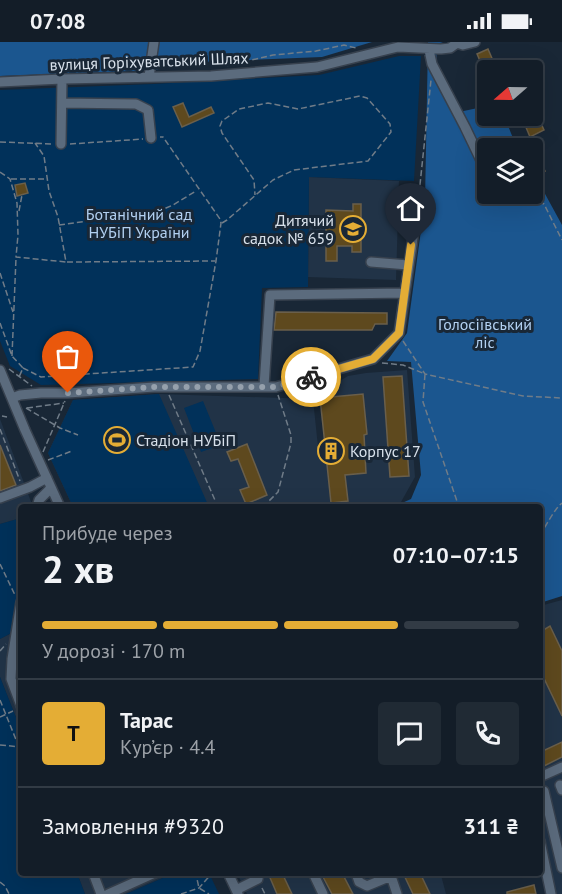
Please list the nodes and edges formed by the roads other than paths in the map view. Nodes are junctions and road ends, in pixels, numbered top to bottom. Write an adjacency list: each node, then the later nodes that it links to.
1 (154, 42): 5 (street)
2 (475, 42): 3 (street, вулиця Горіхуватський Шлях)
3 (457, 43): 4 (street, вулиця Горіхуватський Шлях)
4 (429, 50): 5 (street, вулиця Горіхуватський Шлях); 11 (street)
5 (149, 77): 6 (street, вулиця Горіхуватський Шлях)
6 (62, 79): 7 (street, вулиця Горіхуватський Шлях); 8 (street)
7 (0, 82)
8 (62, 103): 9 (street); 10 (street)
9 (150, 138)
10 (61, 144)
11 (477, 147)
12 (418, 204): 14 (street)
13 (371, 262): 14 (street)
14 (408, 265): 15 (street)
15 (404, 293): 17 (street); 17 (street)
16 (4, 370): 18 (street)
17 (264, 386): 18 (street)
18 (12, 398): 19 (street)
19 (47, 478): 20 (street); 21 (street)
20 (51, 488): 22 (street); 23 (street)
21 (0, 498)
22 (38, 504)
23 (59, 504)
24 (18, 599): 25 (street)
25 (17, 709)
26 (562, 767): 27 (street)
27 (543, 776)
28 (544, 791): 30 (street)
29 (543, 855): 44 (street)
30 (562, 868)
31 (94, 876): 40 (street)
32 (148, 876): 41 (street)
33 (229, 876): 39 (street)
34 (258, 876): 39 (street)
35 (314, 876): 42 (street)
36 (357, 876): 37 (street)
37 (389, 876)
38 (391, 876): 43 (street)
39 (237, 892)
40 (101, 894)
41 (108, 894)
42 (323, 894)
43 (397, 894)
44 (551, 894)

